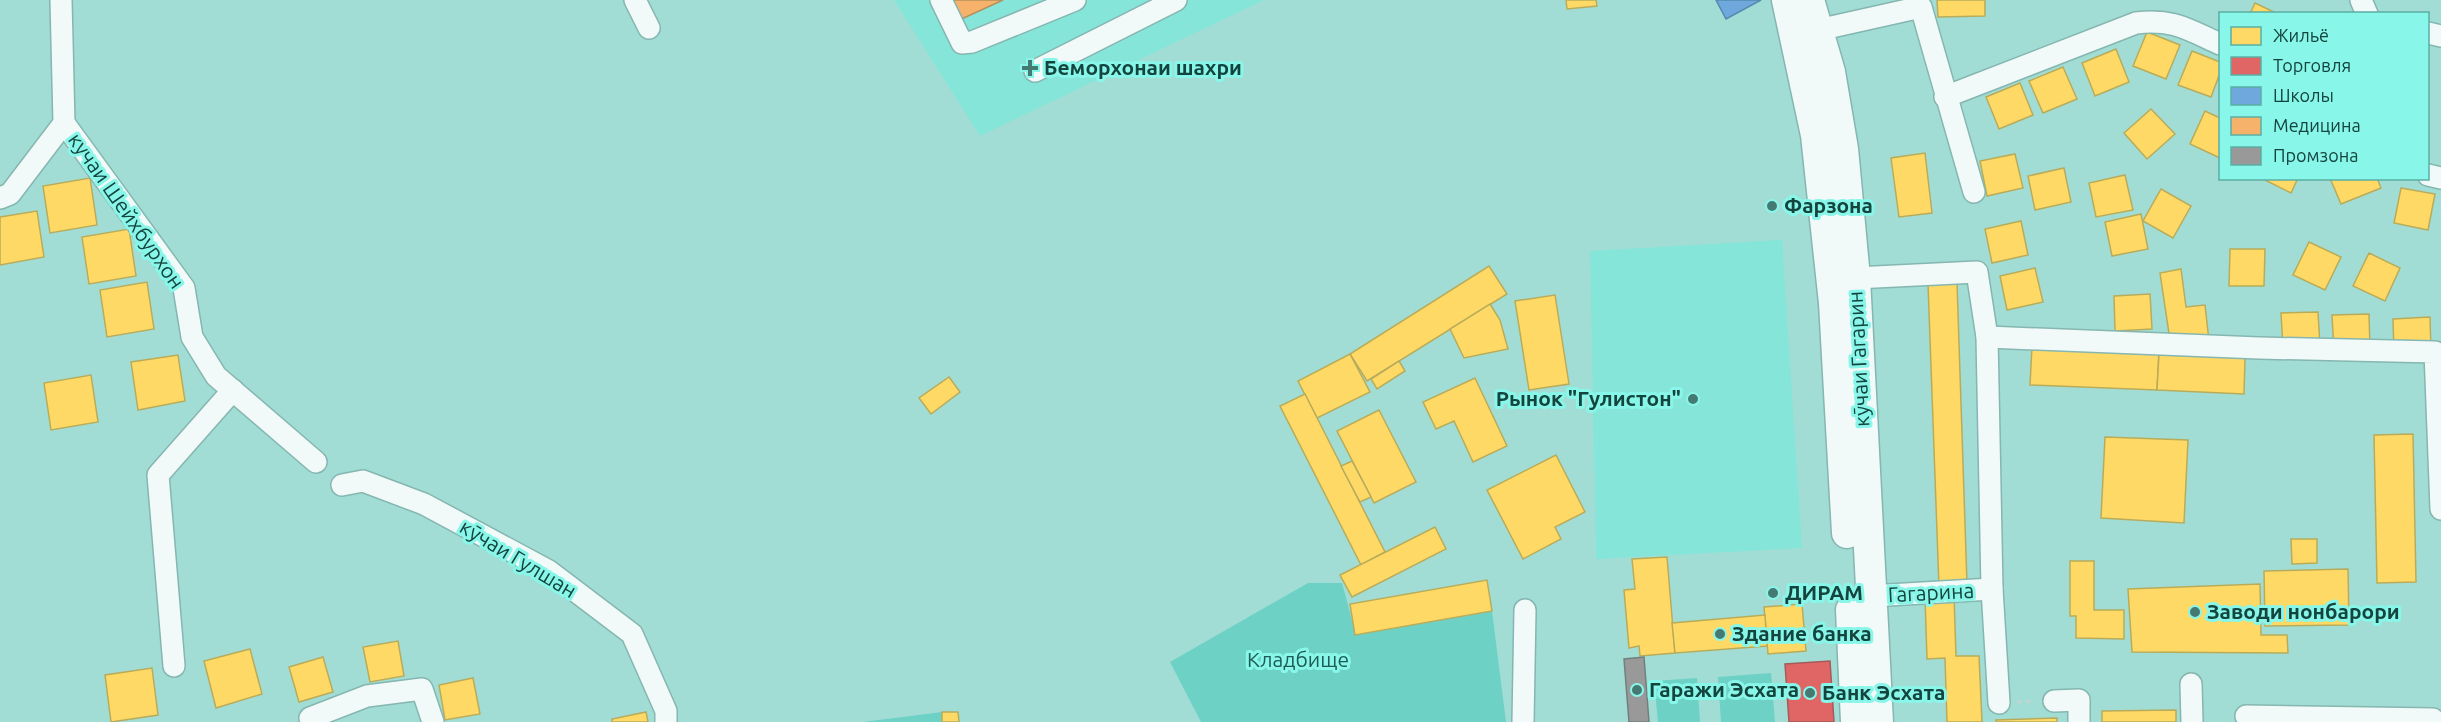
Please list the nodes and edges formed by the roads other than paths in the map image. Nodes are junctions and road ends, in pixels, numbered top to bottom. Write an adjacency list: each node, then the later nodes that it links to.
1 (61, 0): 13 (street)
2 (635, 0): 8 (street)
3 (941, 0): 4 (street)
4 (1075, 0)
5 (1176, 0): 11 (street)
6 (1787, 0): 34 (highway, кӯчаи Гагарин)
7 (1809, 0): 9 (highway, кӯчаи Гагарин)
8 (649, 28)
9 (1818, 30): 12 (street); 16 (highway, кӯчаи Гагарин)
10 (2219, 44): 12 (street)
11 (1035, 71)
12 (1945, 97): 14 (street)
13 (64, 123): 15 (street); 18 (street, кучаи Шейхбурхон)
14 (1974, 192)
15 (0, 198)
16 (1855, 278): 17 (street); 23 (highway, кӯчаи Гагарин)
17 (1987, 337): 21 (street); 22 (street)
18 (233, 390): 19 (street, кучаи Шейхбурхон); 25 (street)
19 (316, 462)
20 (342, 484): 32 (street, кӯчаи Гулшан)
21 (2441, 508)
22 (1992, 589): 23 (street, Гагарина); 28 (street)
23 (1871, 596): 35 (highway, кӯчаи Гагарин)
24 (1525, 610): 33 (street)
25 (174, 666)
26 (2191, 684): 37 (street)
27 (2054, 701): 36 (street)
28 (1999, 703)
29 (2246, 716): 38 (street)
30 (310, 718): 31 (street)
31 (433, 722)
32 (666, 722)
33 (1523, 722)
34 (1856, 722)
35 (1878, 722)
36 (2079, 722)
37 (2192, 722)
38 (2433, 722)

